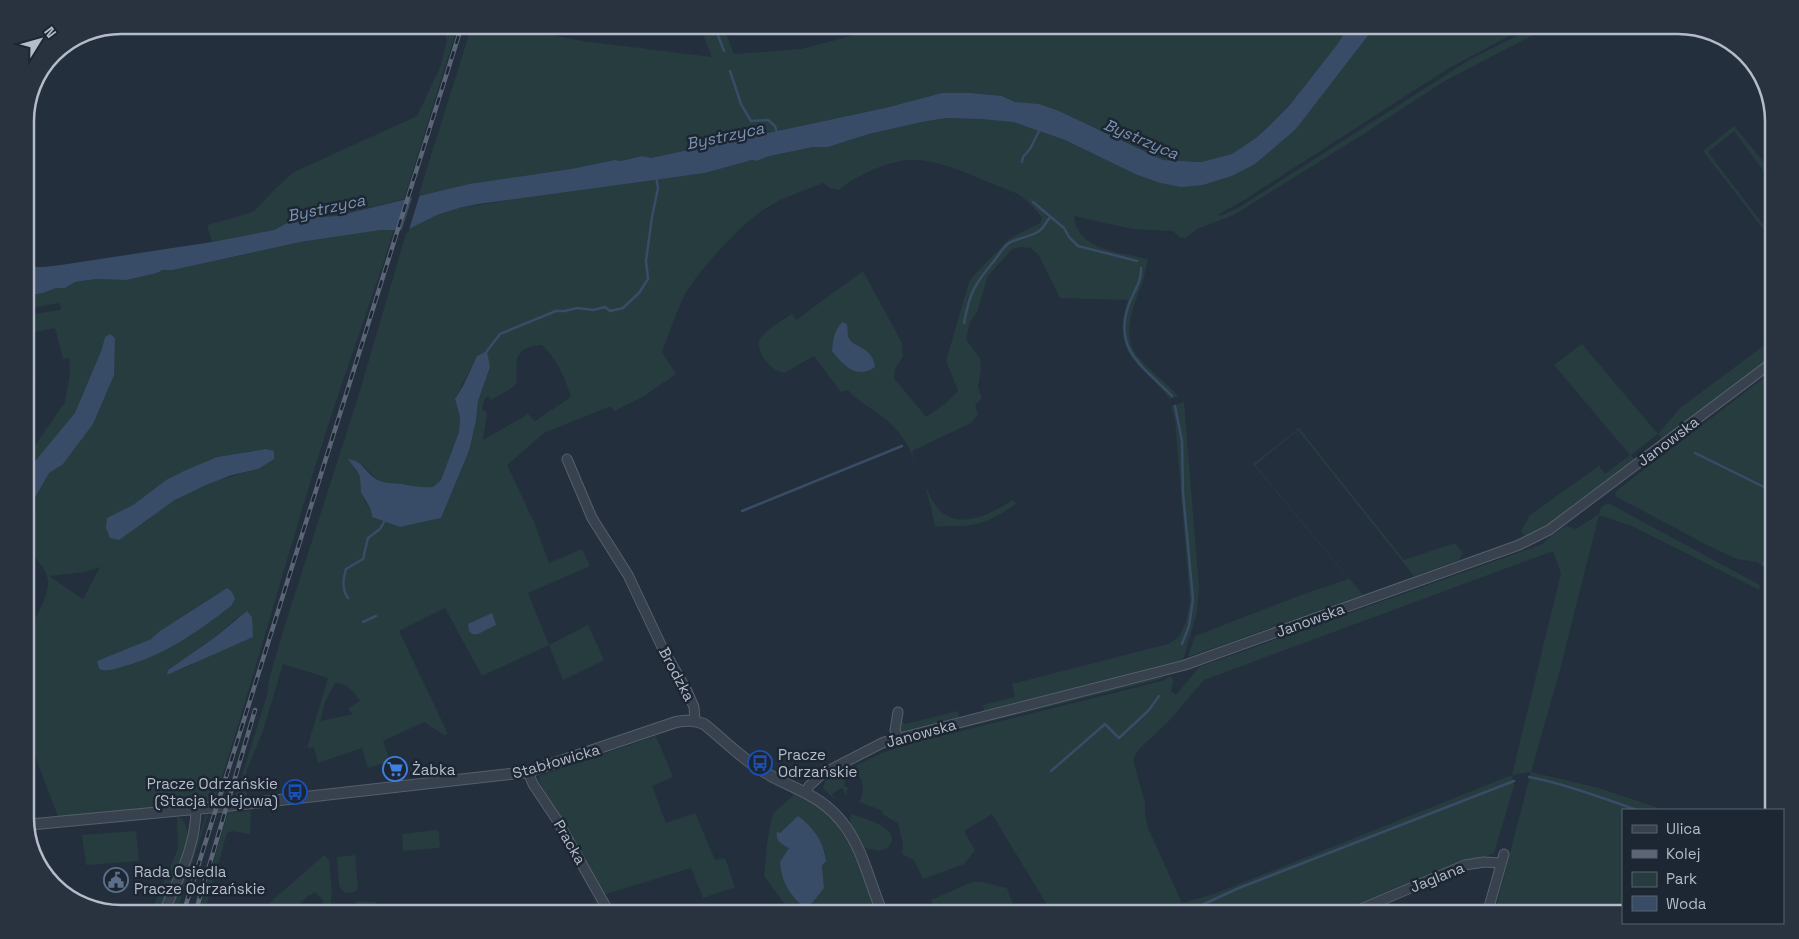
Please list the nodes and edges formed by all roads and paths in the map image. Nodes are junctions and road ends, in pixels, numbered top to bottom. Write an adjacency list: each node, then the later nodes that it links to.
1 (1765, 368): 5 (street, Janowska)
2 (567, 459): 4 (street, Brodzka)
3 (898, 712): 5 (street)
4 (695, 720): 6 (street, Stabłowicka); 7 (street, Brodzka)
5 (898, 738): 7 (street, Janowska)
6 (528, 772): 8 (street, Stabłowicka); 11 (street, Pracka)
7 (806, 792): 12 (street, Brodzka)
8 (196, 808): 9 (street, Stabłowicka); 10 (street)
9 (34, 824)
10 (166, 905)
11 (605, 905)
12 (880, 905)
13 (1370, 905): 14 (street, Jaglana)
14 (1489, 905)

